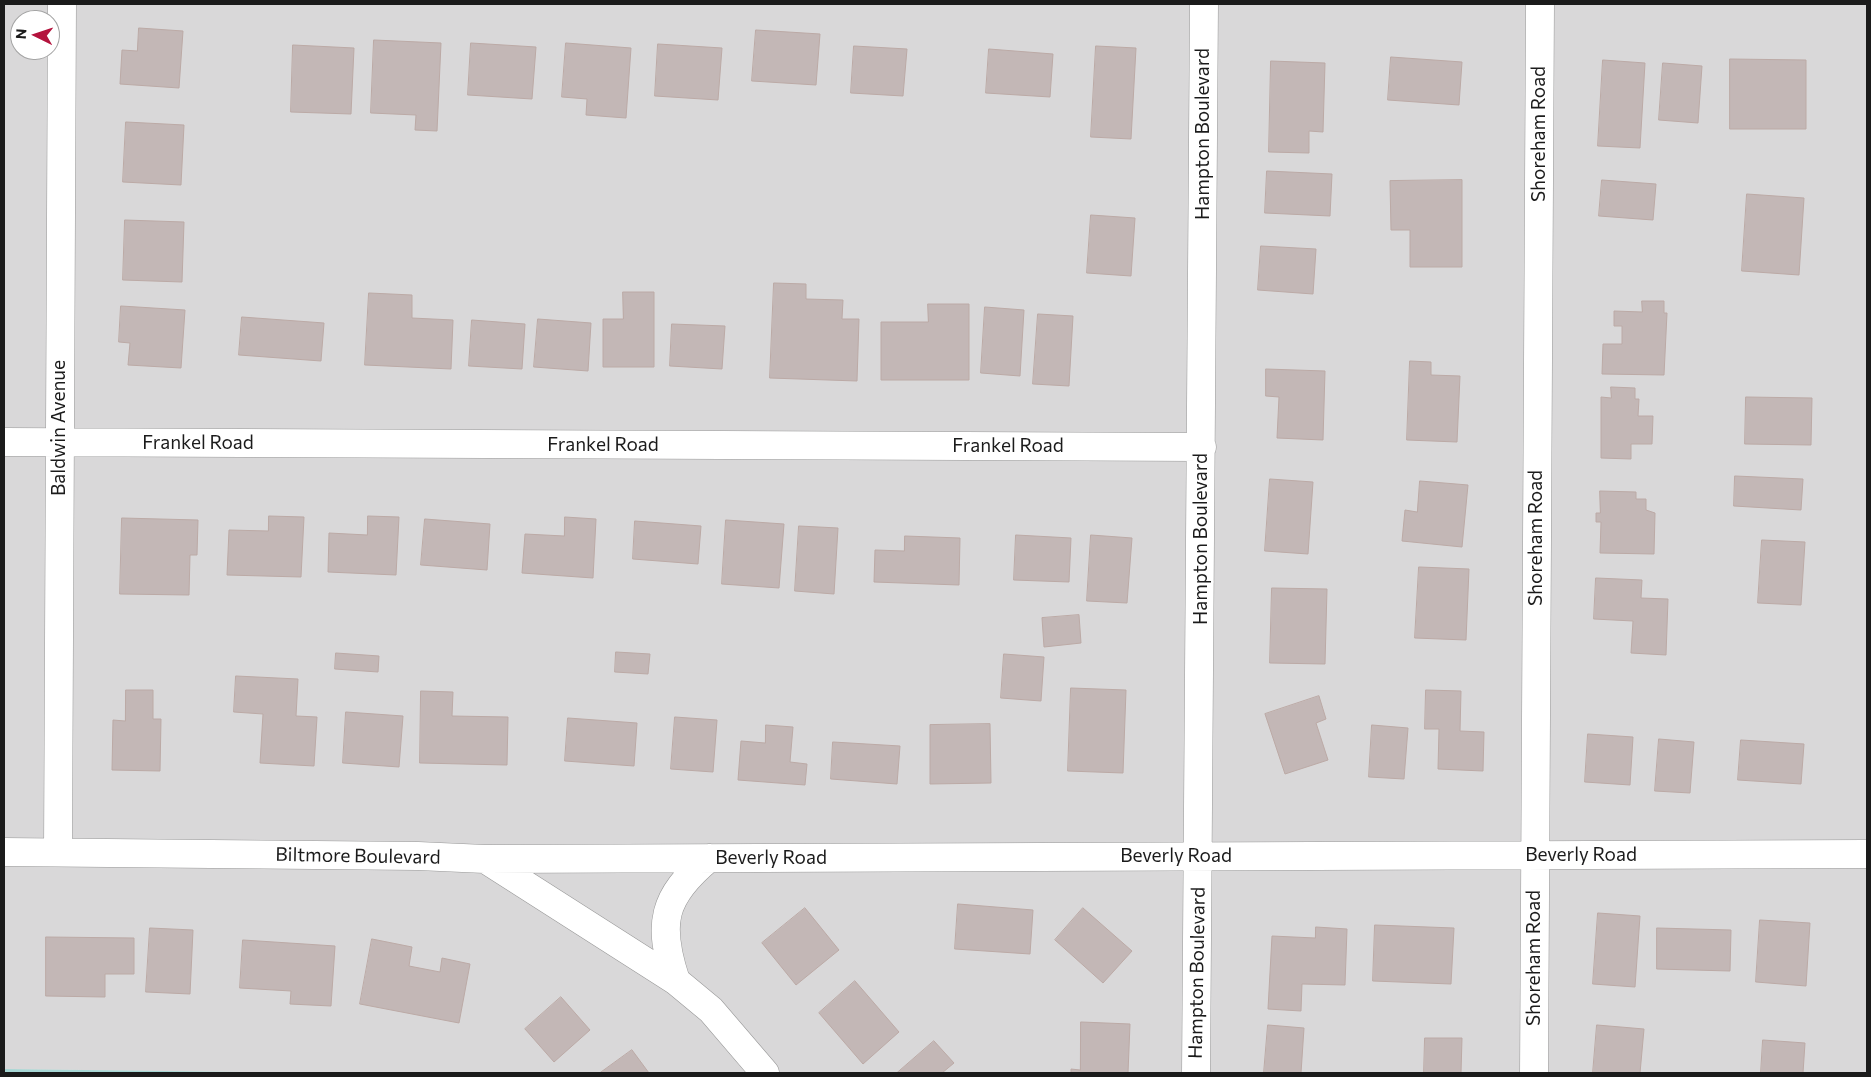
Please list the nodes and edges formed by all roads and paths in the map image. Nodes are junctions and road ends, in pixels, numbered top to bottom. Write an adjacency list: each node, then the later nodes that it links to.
1 (62, 4): 5 (street, Baldwin Avenue)
2 (1204, 4): 6 (street, Hampton Boulevard)
3 (1540, 4): 10 (street, Shoreham Road)
4 (4, 442): 5 (street, Frankel Road)
5 (59, 442): 6 (street, Frankel Road); 8 (street, Baldwin Avenue)
6 (1202, 447): 11 (street, Hampton Boulevard)
7 (4, 852): 8 (street, Biltmore Boulevard)
8 (58, 852): 13 (street, Biltmore Boulevard)
9 (1867, 854): 10 (street, Beverly Road)
10 (1534, 855): 11 (street, Beverly Road); 17 (street, Shoreham Road)
11 (1199, 856): 12 (street, Beverly Road); 16 (street, Hampton Boulevard)
12 (709, 858): 13 (street, Beverly Road); 14 (street)
13 (485, 859): 14 (street)
14 (676, 981): 15 (street)
15 (765, 1073)
16 (1196, 1073)
17 (1534, 1073)

